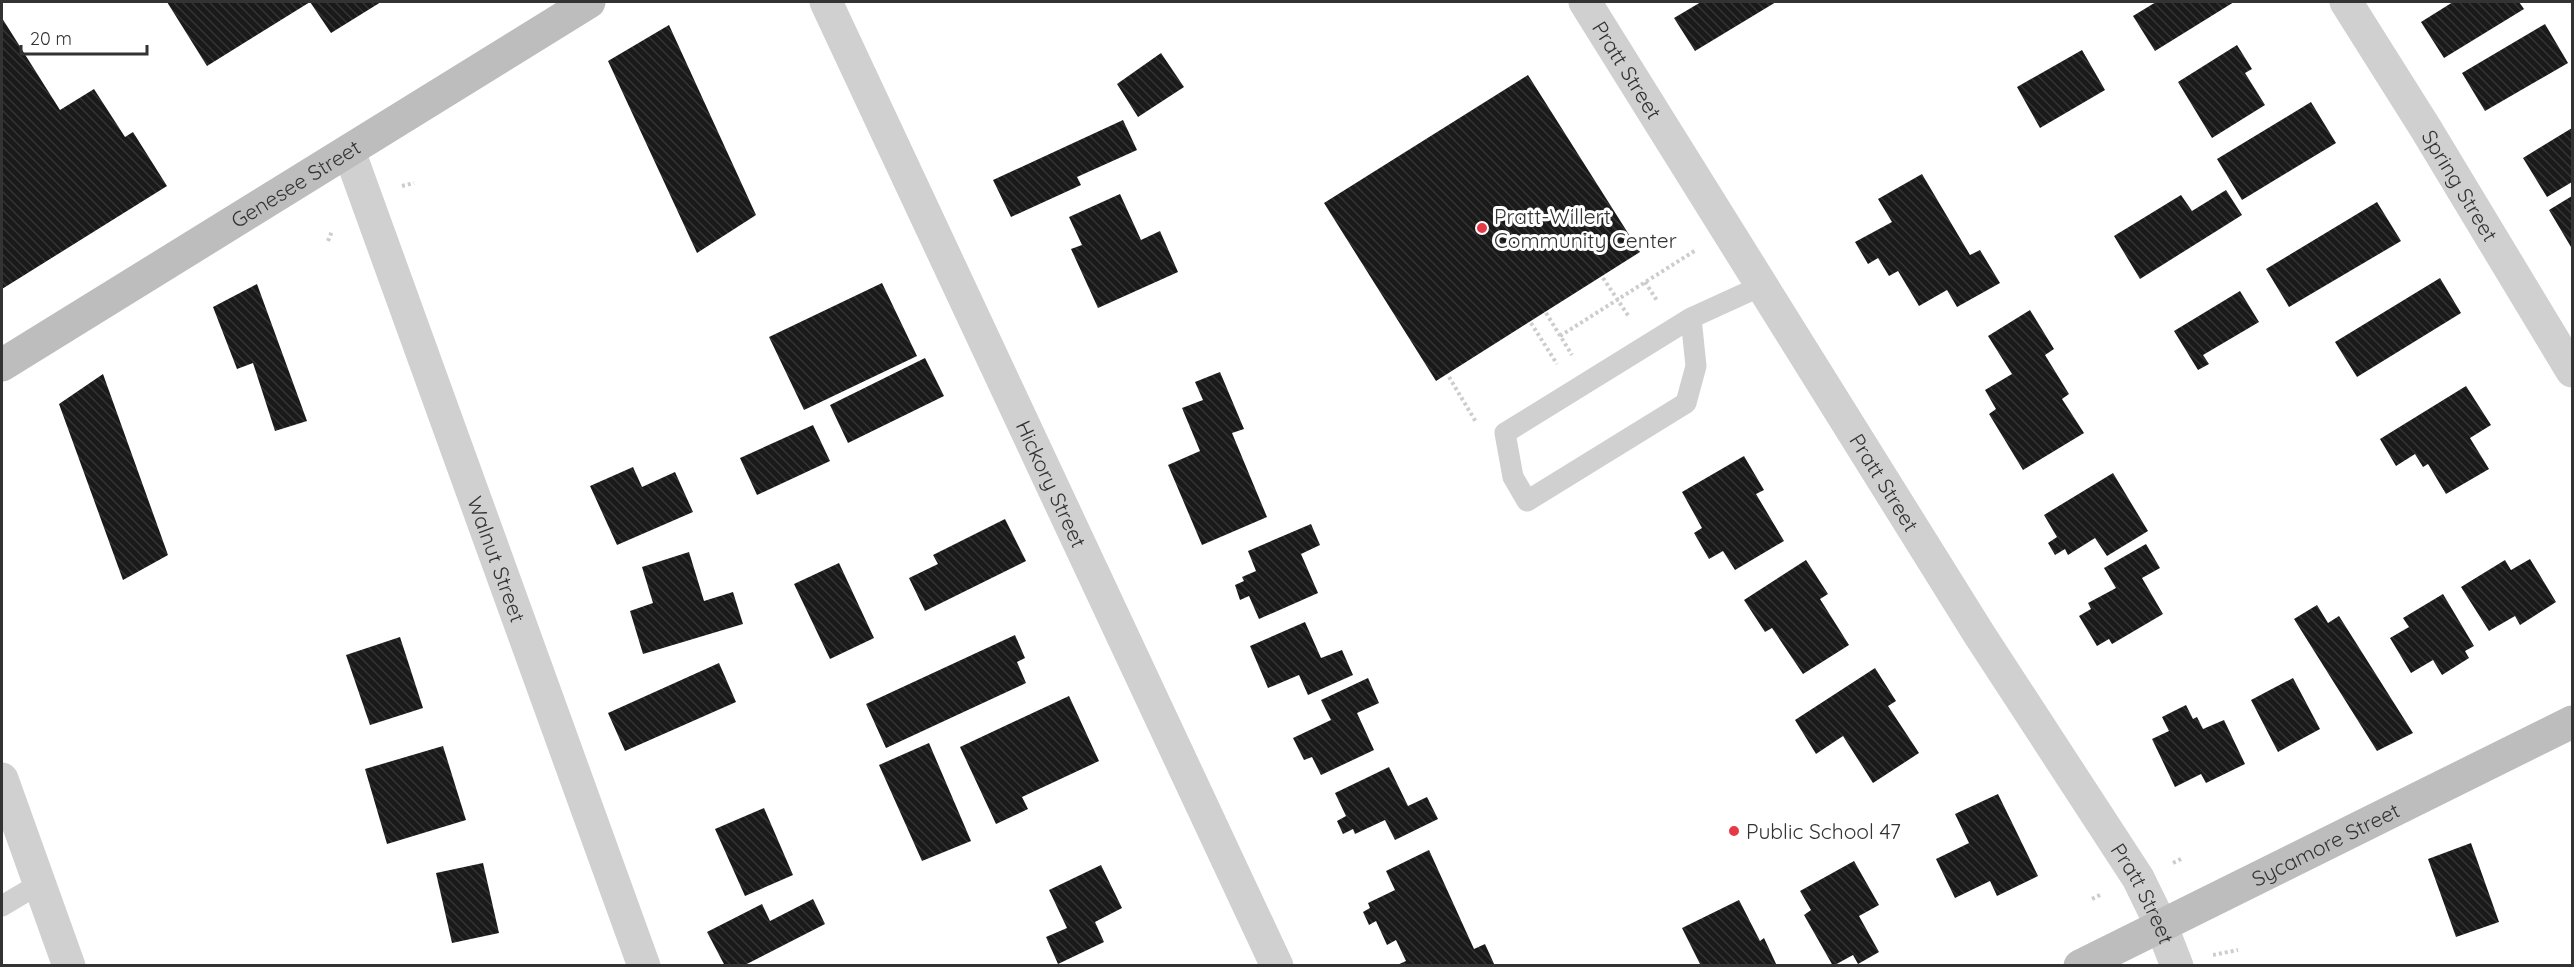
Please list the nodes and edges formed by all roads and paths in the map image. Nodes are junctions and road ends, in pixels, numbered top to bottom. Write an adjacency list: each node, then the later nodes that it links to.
1 (589, 2): 5 (main road, Genesee Street)
2 (826, 2): 33 (street, Hickory Street)
3 (1585, 2): 13 (street, Pratt Street)
4 (2346, 2): 21 (street, Spring Street)
5 (349, 151): 20 (main road, Genesee Street); 32 (street, Walnut Street)
6 (414, 183): 7 (path)
7 (399, 187)
8 (332, 231): 9 (path)
9 (328, 241)
10 (1700, 248): 12 (path)
11 (1604, 278): 15 (path)
12 (1645, 282): 14 (path); 15 (path)
13 (1761, 286): 17 (lane); 28 (street, Pratt Street)
14 (1649, 287)
15 (1619, 302): 16 (path)
16 (1546, 313)
17 (1690, 318): 17 (lane)
18 (1531, 322): 19 (path)
19 (1548, 349)
20 (2, 365)
21 (2572, 371)
22 (1449, 376): 23 (path)
23 (1463, 400)
24 (2572, 722): 28 (main road, Sycamore Street)
25 (2, 779): 26 (street)
26 (39, 884): 27 (lane); 31 (street)
27 (2, 906)
28 (2162, 925): 34 (main road, Sycamore Street); 35 (street, Pratt Street)
29 (2238, 950): 30 (path)
30 (2212, 955)
31 (69, 966)
32 (644, 966)
33 (1277, 966)
34 (2080, 966)
35 (2177, 966)

